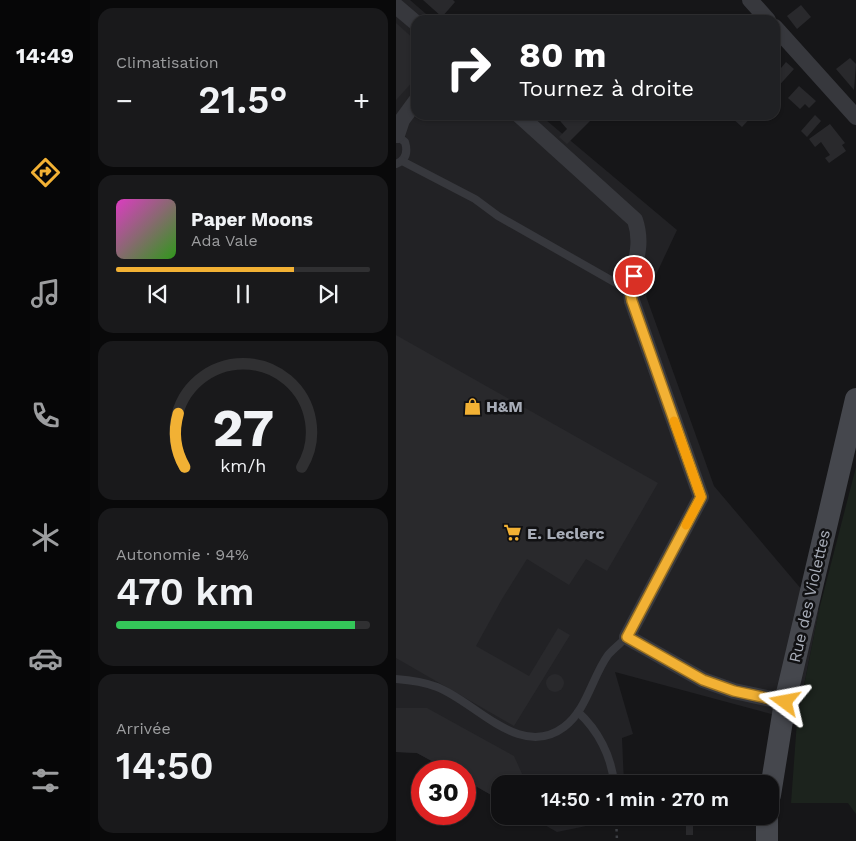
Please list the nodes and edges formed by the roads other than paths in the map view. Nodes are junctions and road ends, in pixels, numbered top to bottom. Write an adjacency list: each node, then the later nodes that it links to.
1 (750, 0): 3 (street)
2 (396, 6): 4 (street)
3 (764, 15)
4 (411, 19)
5 (780, 33): 7 (street)
6 (411, 108): 9 (street)
7 (856, 117)
8 (525, 120): 11 (street)
9 (397, 135): 10 (lane)
10 (399, 162): 11 (lane)
11 (630, 291): 13 (street)
12 (856, 399): 15 (street, Rue des Violettes)
13 (627, 637): 15 (street); 16 (lane)
14 (396, 679): 16 (lane)
15 (785, 702): 18 (street, Rue des Violettes)
16 (578, 712): 17 (lane)
17 (613, 775)
18 (773, 775)
19 (767, 825): 20 (street)
20 (767, 841)

